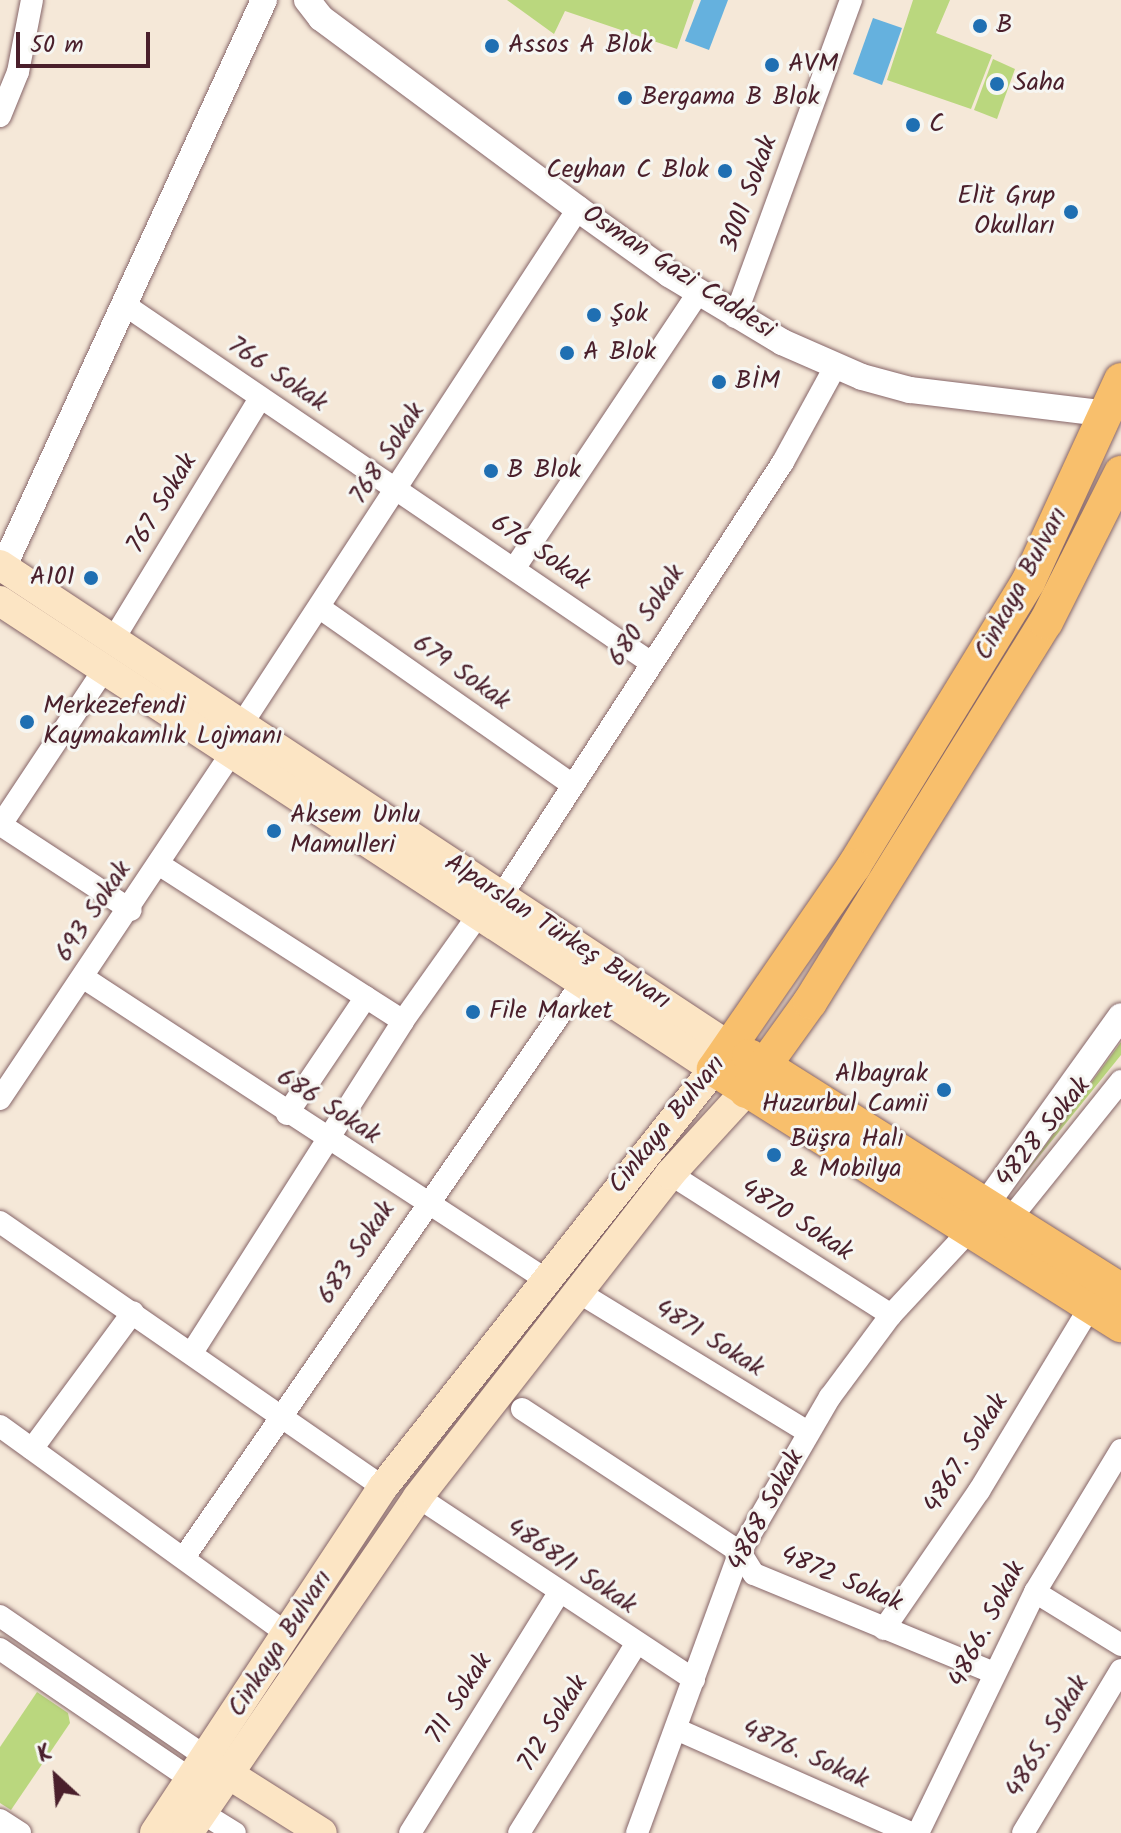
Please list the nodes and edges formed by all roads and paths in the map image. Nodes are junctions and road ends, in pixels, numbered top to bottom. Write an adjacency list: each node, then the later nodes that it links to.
1 (32, 0): 5 (street)
2 (264, 0): 8 (street)
3 (307, 0): 6 (street, Osman Gazi Caddesi)
4 (851, 0): 9 (street, 3001 Sokak)
5 (0, 116)
6 (578, 209): 7 (street, Osman Gazi Caddesi); 15 (street, 768 Sokak)
7 (698, 293): 9 (street, Osman Gazi Caddesi); 17 (street)
8 (125, 305): 12 (street, 766 Sokak); 16 (street)
9 (735, 317): 10 (street, Osman Gazi Caddesi)
10 (835, 367): 13 (street, Osman Gazi Caddesi); 21 (street, 680 Sokak)
11 (1121, 380): 13 (main road, Cinkaya Bulvarı)
12 (260, 398): 15 (street, 766 Sokak); 20 (street, 767 Sokak)
13 (1108, 414): 36 (main road, Cinkaya Bulvarı)
14 (1121, 473): 33 (main road, Cinkaya Bulvarı)
15 (398, 491): 17 (street, 676 Sokak); 19 (street, 768 Sokak)
16 (2, 566): 20 (main road, Alparslan Türkeş Bulvarı)
17 (514, 569): 21 (street, 676 Sokak)
18 (0, 601): 22 (main road, Alparslan Türkeş Bulvarı)
19 (320, 608): 23 (street, 768 Sokak); 24 (street, 679 Sokak)
20 (113, 640): 23 (main road, Alparslan Türkeş Bulvarı)
21 (650, 662): 24 (street, 680 Sokak)
22 (103, 671): 23 (main road, Alparslan Türkeş Bulvarı); 25 (street)
23 (235, 741): 26 (street, 693 Sokak); 27 (main road, Alparslan Türkeş Bulvarı); 29 (main road, Alparslan Türkeş Bulvarı)
24 (570, 783): 27 (street, 680 Sokak)
25 (0, 826): 28 (street)
26 (160, 865): 28 (street, 693 Sokak); 32 (street)
27 (502, 895): 36 (main road, Alparslan Türkeş Bulvarı)
28 (131, 910): 30 (street, 693 Sokak)
29 (477, 917): 31 (main road, Alparslan Türkeş Bulvarı); 35 (street)
30 (84, 978): 38 (street, 693 Sokak); 43 (street, 686 Sokak)
31 (581, 984): 36 (main road, Alparslan Türkeş Bulvarı); 46 (street, 683 Sokak)
32 (366, 997): 35 (street); 43 (street)
33 (810, 1002): 37 (main road, Cinkaya Bulvarı); 42 (main road)
34 (1121, 1016): 47 (street, 4868 Sokak)
35 (403, 1021): 44 (street)
36 (722, 1058): 37 (main road, Alparslan Türkeş Bulvarı); 40 (main road, Alparslan Türkeş Bulvarı); 49 (main road, Cinkaya Bulvarı)
37 (769, 1064): 40 (main road, Cinkaya Bulvarı); 42 (main road, Alparslan Türkeş Bulvarı)
38 (8, 1069): 41 (street, 693 Sokak)
39 (1121, 1081): 47 (street, 4828 Sokak)
40 (746, 1091): 45 (main road, Cinkaya Bulvarı); 47 (main road, Alparslan Türkeş Bulvarı)
41 (0, 1099)
42 (828, 1102): 47 (main road, Alparslan Türkeş Bulvarı)
43 (287, 1114): 44 (street, 686 Sokak)
44 (328, 1141): 46 (street, 686 Sokak); 56 (street)
45 (670, 1174): 51 (main road, Cinkaya Bulvarı); 54 (street, 4870 Sokak)
46 (426, 1203): 49 (street, 686 Sokak); 58 (street, 683 Sokak)
47 (988, 1218): 50 (main road, Alparslan Türkeş Bulvarı); 52 (main road, Alparslan Türkeş Bulvarı); 54 (street, 4868 Sokak)
48 (0, 1222): 53 (street)
49 (545, 1279): 63 (main road, Cinkaya Bulvarı)
50 (1121, 1290)
51 (580, 1293): 60 (street, 4871 Sokak); 64 (main road, Cinkaya Bulvarı)
52 (1091, 1305): 55 (main road, Alparslan Türkeş Bulvarı); 70 (street, 4867. Sokak)
53 (133, 1312): 56 (street); 61 (street)
54 (891, 1315): 60 (street, 4868 Sokak)
55 (1121, 1325)
56 (193, 1351): 58 (street)
57 (522, 1409): 65 (street, 4872 Sokak)
58 (281, 1415): 63 (street); 66 (street, 683 Sokak)
59 (0, 1426): 61 (street)
60 (809, 1433): 65 (street, 4868 Sokak)
61 (32, 1449): 66 (street)
62 (1121, 1450): 67 (street, 4866. Sokak)
63 (383, 1487): 71 (main road, Cinkaya Bulvarı)
64 (418, 1497): 68 (street, 4868/1 Sokak); 79 (main road, Cinkaya Bulvarı)
65 (740, 1552): 70 (street, 4872 Sokak); 77 (street, 4868 Sokak)
66 (185, 1556): 71 (street)
67 (1035, 1592): 73 (street); 76 (street, 4866. Sokak)
68 (558, 1594): 72 (street, 4868/1 Sokak); 85 (street, 711 Sokak)
69 (0, 1616): 79 (street)
70 (884, 1629): 76 (street, 4872 Sokak)
71 (289, 1635): 79 (main road, Cinkaya Bulvarı)
72 (636, 1644): 77 (street, 4868/1 Sokak); 86 (street, 712 Sokak)
73 (1121, 1645)
74 (0, 1649): 79 (street)
75 (1121, 1670): 90 (street, 4865. Sokak)
76 (994, 1673): 89 (street, 4866. Sokak)
77 (694, 1680): 78 (street, 4868 Sokak)
78 (676, 1729): 87 (street, 4868 Sokak); 88 (street, 4876. Sokak)
79 (204, 1791): 82 (main road, Cinkaya Bulvarı); 83 (street); 84 (main road)
80 (0, 1820): 81 (street)
81 (20, 1833)
82 (155, 1833)
83 (235, 1833)
84 (322, 1833)
85 (410, 1833)
86 (519, 1833)
87 (637, 1833)
88 (911, 1833)
89 (918, 1833)
90 (1023, 1833)

